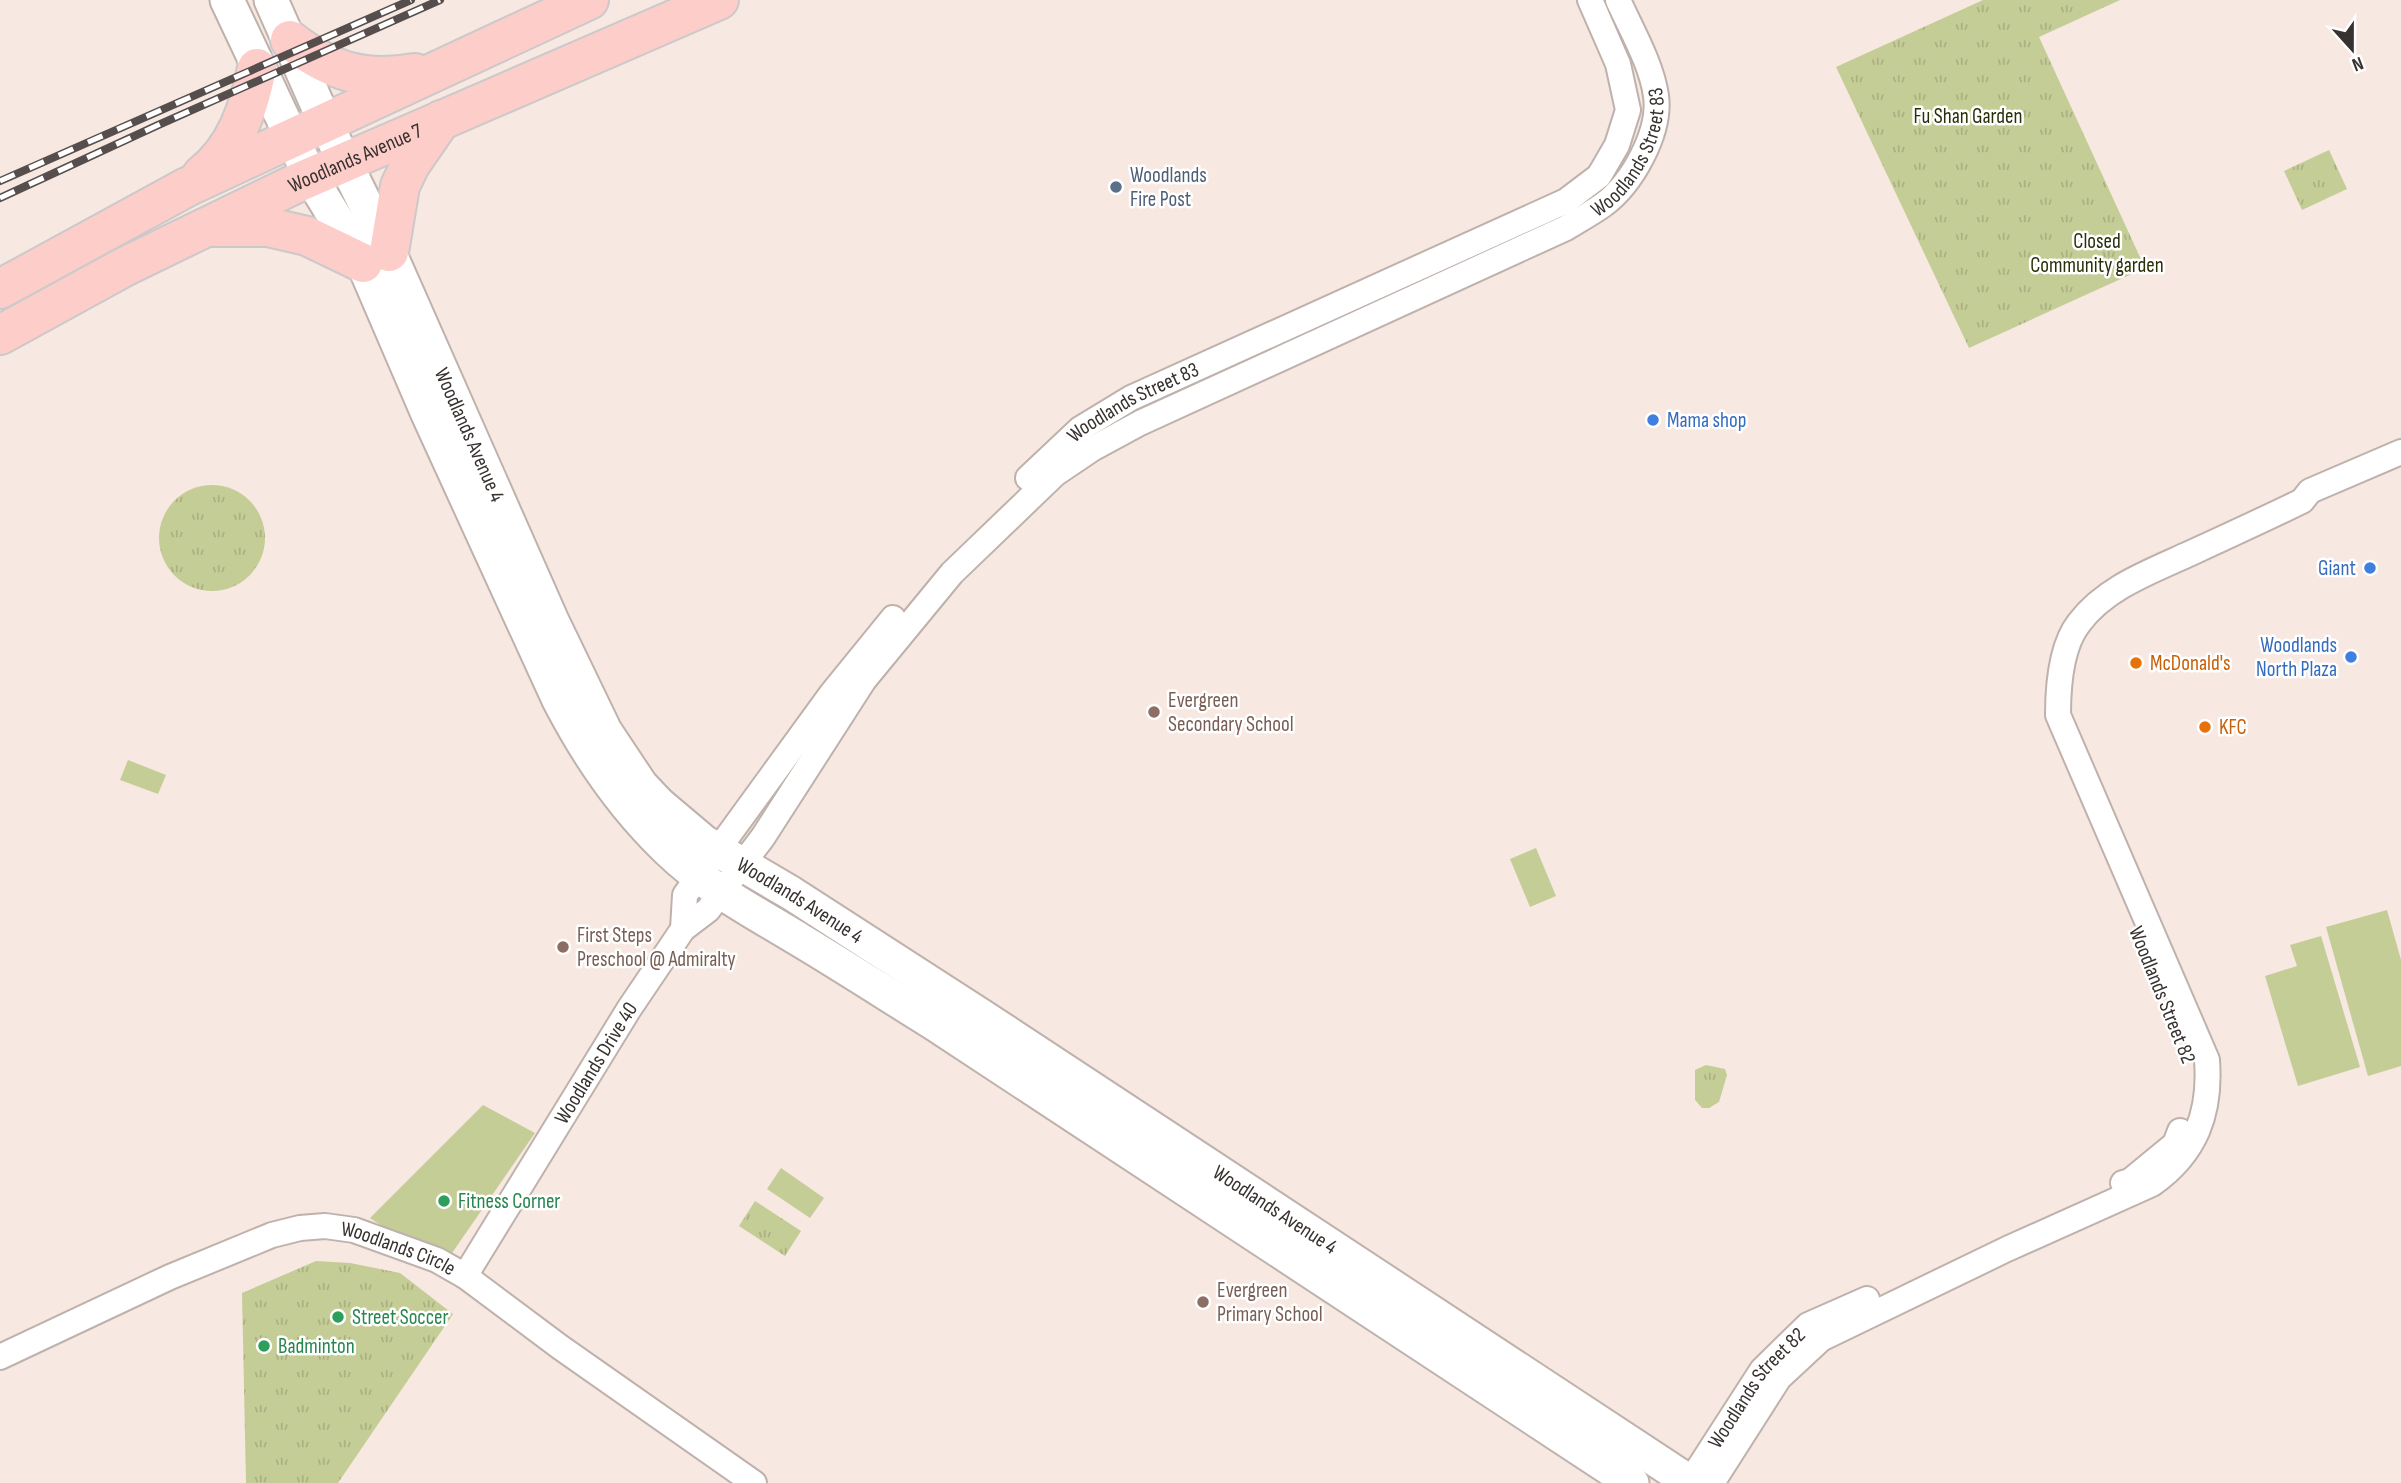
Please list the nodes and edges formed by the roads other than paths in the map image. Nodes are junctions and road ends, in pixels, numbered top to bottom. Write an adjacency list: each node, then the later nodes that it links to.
1 (227, 0): 9 (main road, Woodlands Avenue 4)
2 (271, 0): 7 (main road, Woodlands Avenue 4)
3 (589, 0): 8 (main road)
4 (719, 0): 10 (main road, Woodlands Avenue 7)
5 (1590, 0): 20 (street, Woodlands Street 83)
6 (1618, 0): 20 (street, Woodlands Street 83)
7 (290, 40): 8 (main road); 11 (main road, Woodlands Avenue 4)
8 (445, 67): 11 (main road)
9 (257, 68): 12 (main road, Woodlands Avenue 4); 14 (main road)
10 (440, 120): 13 (main road, Woodlands Avenue 7); 16 (main road)
11 (325, 122): 12 (main road); 13 (main road, Woodlands Avenue 4)
12 (291, 138): 13 (main road, Woodlands Avenue 4); 14 (main road)
13 (327, 170): 15 (main road, Woodlands Avenue 7); 16 (main road, Woodlands Avenue 4)
14 (187, 187): 17 (main road)
15 (205, 227): 16 (main road); 18 (main road, Woodlands Avenue 7)
16 (376, 258): 20 (main road, Woodlands Avenue 4)
17 (0, 289)
18 (0, 335)
19 (2401, 452): 26 (street, Woodlands Street 82)
20 (720, 871): 21 (street, Woodlands Street 83); 25 (main road, Woodlands Avenue 4); 26 (main road, Woodlands Avenue 4)
21 (683, 929): 22 (street, Woodlands Drive 40)
22 (465, 1276): 23 (street, Woodlands Circle); 24 (street, Woodlands Circle)
23 (0, 1357)
24 (754, 1483)
25 (1632, 1483)
26 (1695, 1483)

